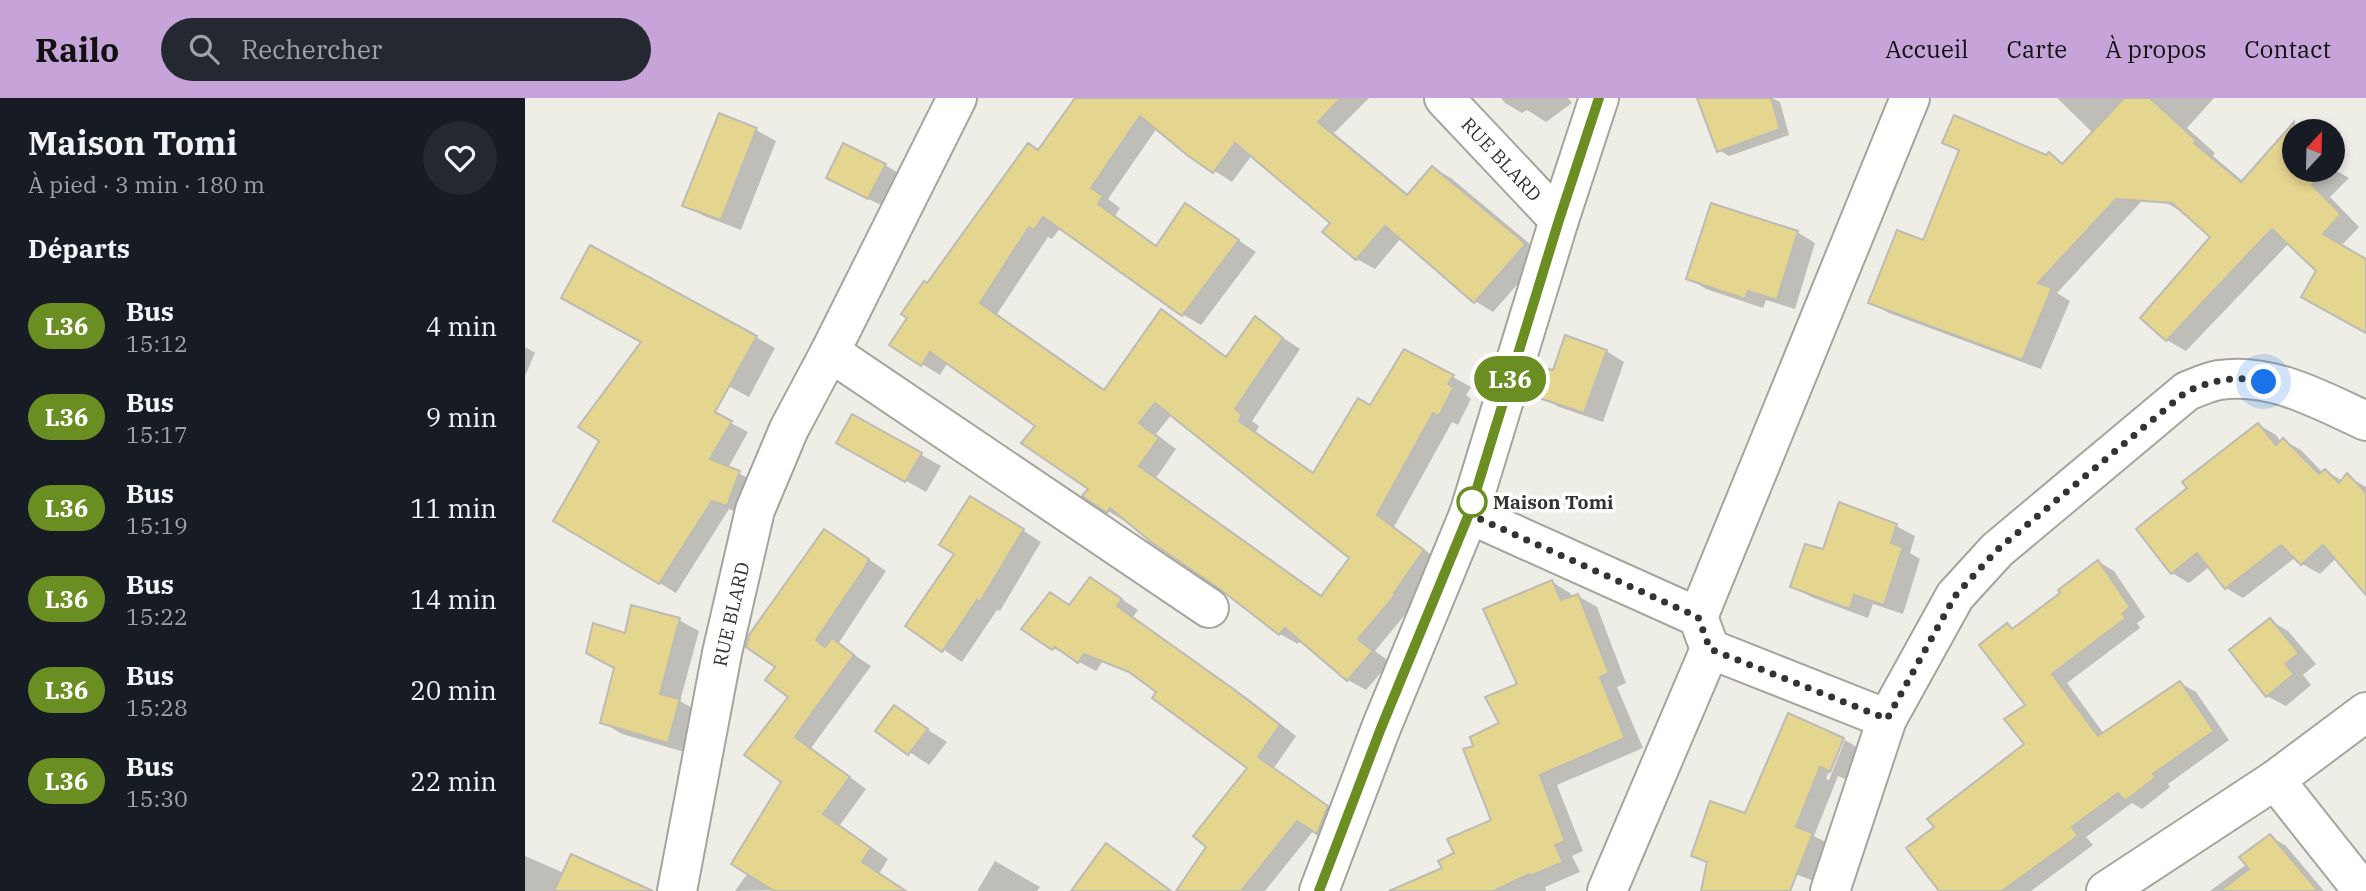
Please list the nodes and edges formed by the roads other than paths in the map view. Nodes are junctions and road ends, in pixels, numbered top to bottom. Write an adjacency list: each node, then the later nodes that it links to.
1 (957, 98): 6 (street, RUE BLARD)
2 (1444, 98): 5 (street, RUE BLARD)
3 (1599, 98): 5 (street)
4 (1910, 98): 10 (street)
5 (1559, 220): 8 (street)
6 (830, 352): 9 (street); 14 (street, RUE BLARD)
7 (2366, 421): 12 (street)
8 (1469, 514): 10 (street); 15 (street)
9 (1209, 608)
10 (1704, 633): 12 (street); 16 (street)
11 (2366, 712): 13 (street)
12 (1887, 719): 17 (street)
13 (2275, 780): 18 (street); 19 (street)
14 (677, 891)
15 (1319, 891)
16 (1607, 891)
17 (1830, 891)
18 (2106, 891)
19 (2363, 891)

